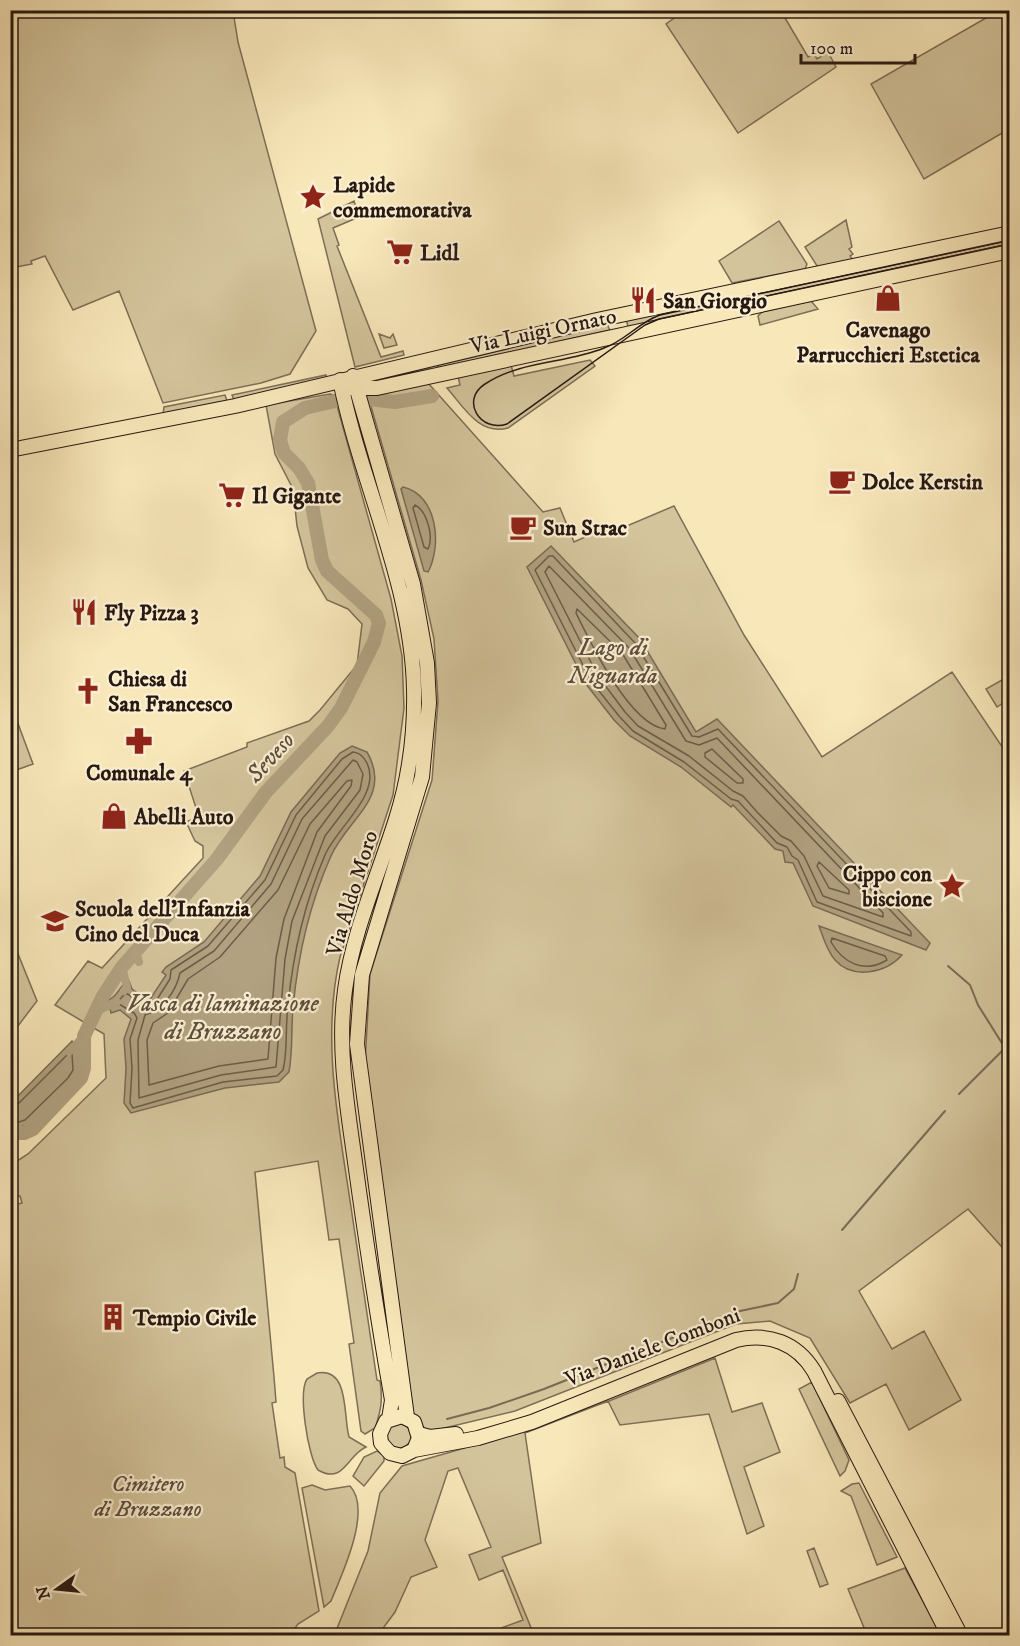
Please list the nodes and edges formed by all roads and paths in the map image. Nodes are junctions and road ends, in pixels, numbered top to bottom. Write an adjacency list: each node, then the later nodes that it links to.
1 (1010, 232): 3 (main road, Via Luigi Ornato)
2 (1010, 251): 5 (main road, Via Luigi Ornato)
3 (742, 289): 4 (main road, Via Luigi Ornato); 5 (main road)
4 (727, 293): 5 (main road); 6 (main road, Via Luigi Ornato)
5 (744, 309): 7 (main road, Via Luigi Ornato)
6 (606, 319): 7 (main road); 8 (main road, Via Luigi Ornato)
7 (618, 336): 9 (main road, Via Luigi Ornato)
8 (431, 358): 9 (main road); 10 (main road, Via Luigi Ornato)
9 (435, 374): 10 (main road, Via Luigi Ornato)
10 (345, 383): 11 (main road, Via Luigi Ornato); 12 (main road, Via Aldo Moro); 13 (main road, Via Aldo Moro)
11 (10, 450)
12 (407, 1417): 13 (main road); 14 (main road)
13 (389, 1419): 15 (main road, Via Daniele Comboni)
14 (420, 1434): 15 (main road); 16 (main road, Via Daniele Comboni)
15 (414, 1450): 16 (main road, Via Daniele Comboni)
16 (866, 1464): 17 (main road); 18 (main road)
17 (949, 1635)
18 (961, 1635)

